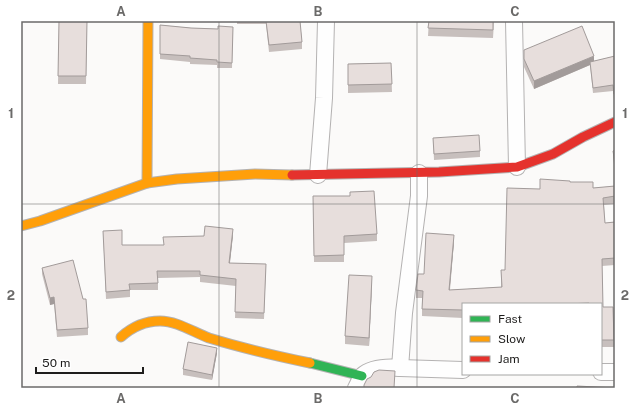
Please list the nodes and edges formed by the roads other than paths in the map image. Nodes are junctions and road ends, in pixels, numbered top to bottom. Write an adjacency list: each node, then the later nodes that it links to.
1 (148, 21): 8 (street)
2 (326, 21): 7 (street)
3 (514, 21): 5 (street)
4 (615, 122): 5 (street)
5 (516, 167): 6 (street)
6 (419, 173): 7 (street); 11 (street)
7 (318, 175): 8 (street)
8 (147, 183): 9 (street)
9 (21, 226)
10 (120, 337): 15 (street)
11 (400, 368): 12 (street); 15 (street)
12 (462, 370)
13 (602, 372): 14 (street)
14 (615, 372)
15 (359, 382)

